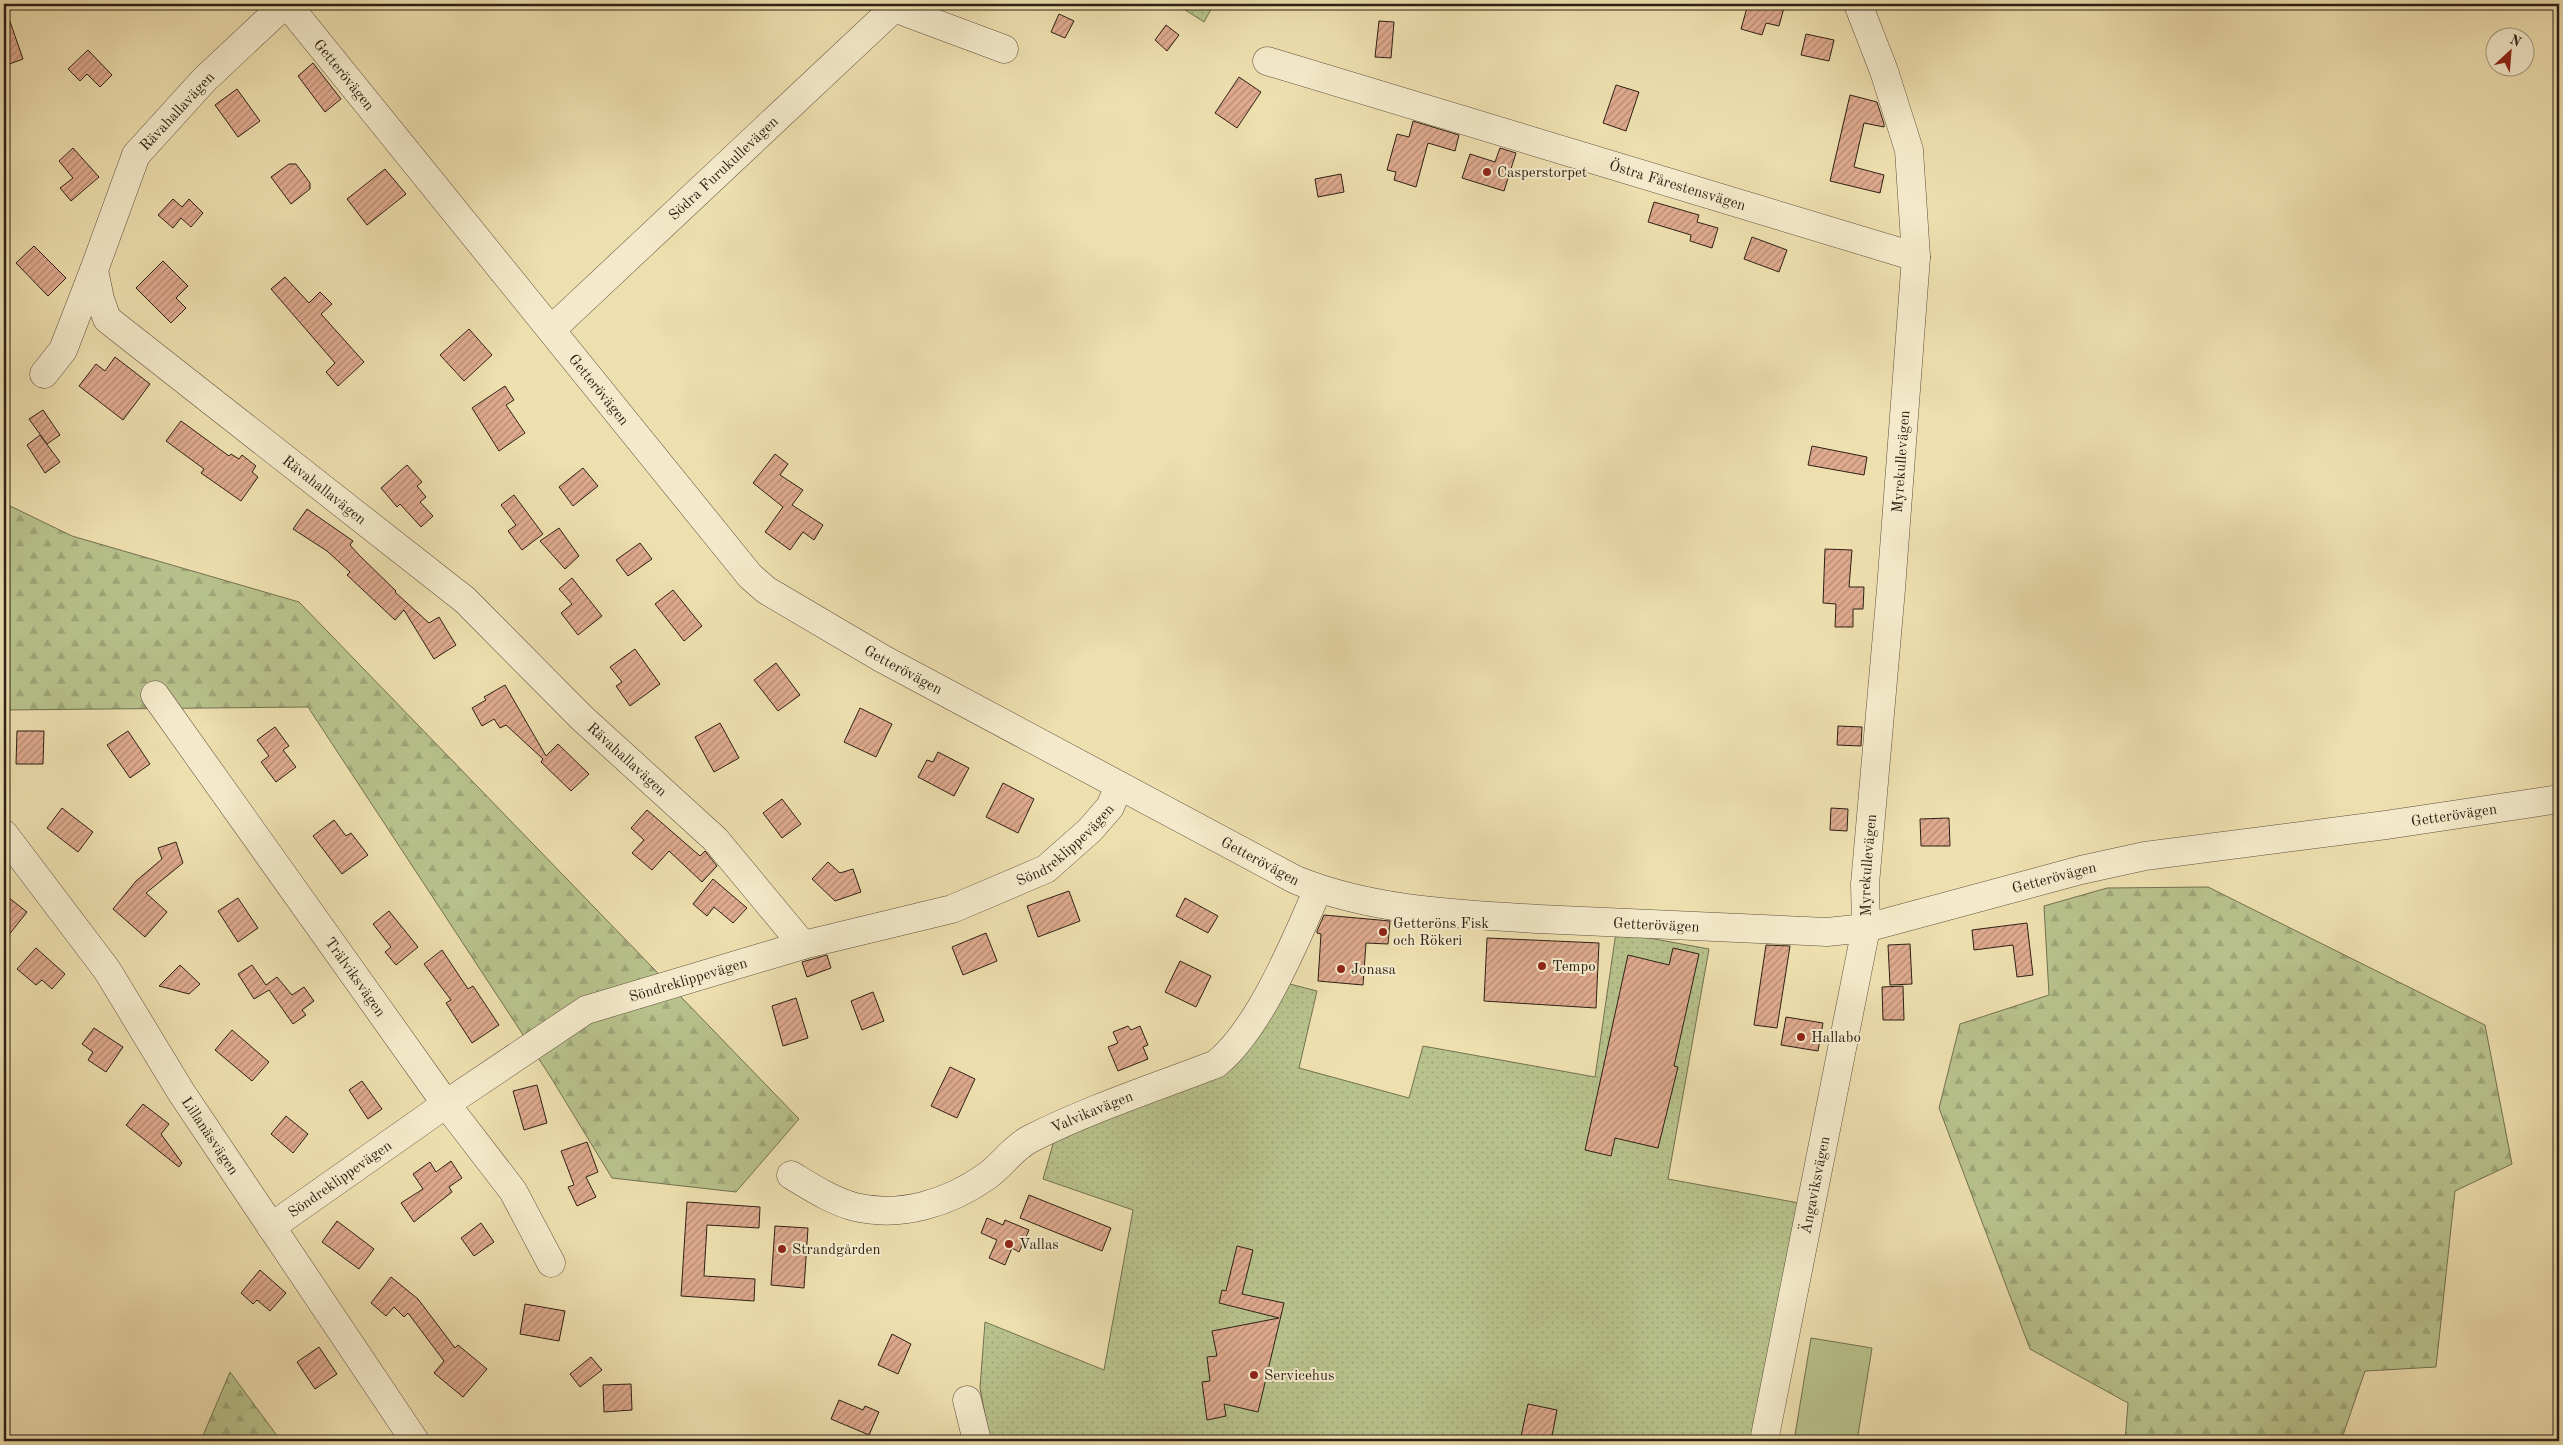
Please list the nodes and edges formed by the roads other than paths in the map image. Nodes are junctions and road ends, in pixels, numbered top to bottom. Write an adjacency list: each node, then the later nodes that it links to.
1 (286, 4): 7 (street, Rävahallavägen); 8 (street, Getterövägen)
2 (1858, 4): 6 (street, Myrekullevägen)
3 (893, 6): 4 (street, Södra Furukullevägen); 8 (street, Södra Furukullevägen)
4 (1004, 49)
5 (1267, 61): 6 (street, Östra Fårestensvägen)
6 (1916, 257): 15 (street, Myrekullevägen)
7 (94, 270): 9 (street); 16 (street, Rävahallavägen)
8 (552, 329): 11 (street, Getterövägen)
9 (44, 374)
10 (155, 695): 17 (street, Trälviksvägen)
11 (1119, 786): 14 (street, Getterövägen); 16 (street, Söndreklippevägen)
12 (2559, 799): 15 (street, Getterövägen)
13 (4, 834): 19 (street, Lillanäsvägen)
14 (1318, 889): 15 (street, Getterövägen); 18 (street, Valvikavägen)
15 (1866, 928): 24 (street, Ängaviksvägen)
16 (803, 945): 17 (street, Söndreklippevägen)
17 (446, 1104): 19 (street, Söndreklippevägen); 20 (street, Trälviksvägen)
18 (791, 1174)
19 (271, 1227): 22 (street, Lillanäsvägen)
20 (551, 1263)
21 (967, 1400): 23 (street)
22 (415, 1441)
23 (977, 1441)
24 (1764, 1441)

